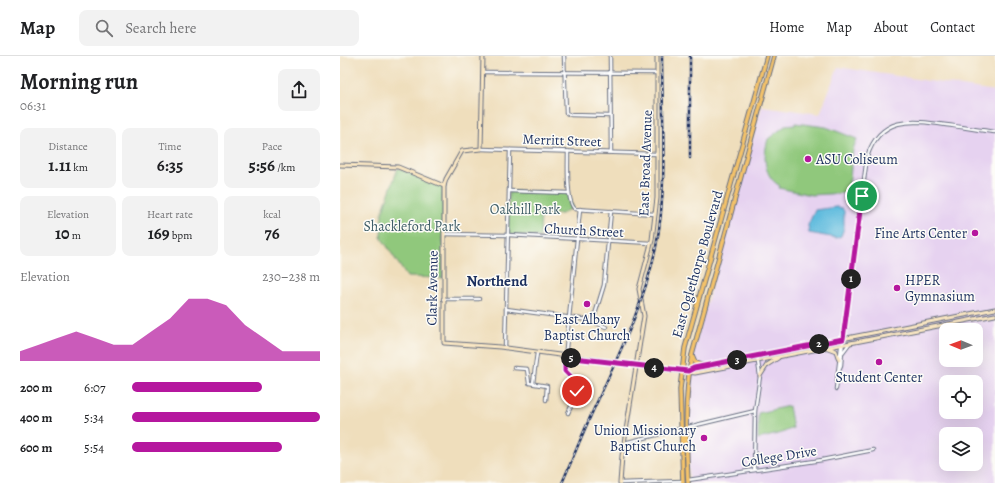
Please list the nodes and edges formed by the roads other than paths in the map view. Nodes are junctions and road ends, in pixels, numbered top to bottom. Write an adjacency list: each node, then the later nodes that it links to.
1 (483, 56): 7 (main road)
2 (564, 56): 8 (street)
3 (610, 56): 9 (street)
4 (657, 56): 10 (main road, East Broad Avenue)
5 (767, 56): 55 (main road, East Oglethorpe Boulevard)
6 (774, 56): 45 (main road, East Oglethorpe Boulevard)
7 (483, 72): 8 (street); 13 (main road)
8 (564, 72): 9 (street); 11 (street)
9 (610, 73): 10 (street); 11 (street)
10 (657, 73): 18 (main road, East Broad Avenue)
11 (610, 116): 17 (street)
12 (995, 132): 39 (street)
13 (481, 149): 14 (main road, Merritt Street); 15 (street, Merritt Street)
14 (466, 150): 20 (main road, Clark Avenue)
15 (510, 150): 16 (street, Merritt Street); 21 (street)
16 (568, 151): 17 (street, Merritt Street); 22 (street)
17 (611, 152): 18 (street, Merritt Street)
18 (657, 154): 25 (main road, East Broad Avenue)
19 (340, 165): 20 (main road)
20 (444, 186): 26 (main road, Clark Avenue)
21 (509, 191): 22 (street); 27 (street)
22 (569, 193): 23 (street)
23 (580, 209): 24 (street); 28 (street)
24 (612, 211): 25 (street); 29 (street)
25 (655, 214): 30 (main road, East Broad Avenue)
26 (444, 234): 27 (street, Church Street); 31 (main road, Clark Avenue)
27 (508, 234): 28 (street, Church Street); 33 (street)
28 (578, 240): 29 (street, Church Street); 36 (street)
29 (609, 241): 30 (street, Church Street); 37 (street)
30 (651, 243): 52 (main road, East Broad Avenue)
31 (443, 299): 32 (street); 42 (main road, Clark Avenue)
32 (479, 299)
33 (506, 309): 36 (street); 42 (street)
34 (995, 309): 39 (main road)
35 (995, 315): 40 (main road)
36 (570, 317): 37 (street); 48 (street)
37 (593, 322): 38 (street)
38 (606, 327)
39 (843, 339): 41 (street); 46 (main road)
40 (851, 342): 41 (main road); 47 (street)
41 (842, 344): 43 (main road); 47 (street); 50 (street)
42 (505, 348): 44 (main road)
43 (824, 348): 49 (main road); 50 (main road)
44 (537, 353): 48 (main road); 59 (street)
45 (692, 355): 53 (main road); 56 (main road, East Oglethorpe Boulevard)
46 (757, 355): 51 (street); 53 (main road)
47 (842, 355): 57 (street)
48 (565, 357): 52 (main road); 63 (street)
49 (779, 357): 51 (main road); 58 (main road)
50 (839, 360): 57 (street)
51 (758, 361): 56 (main road); 58 (street)
52 (635, 366): 55 (main road); 66 (main road, East Broad Avenue)
53 (704, 366): 56 (main road)
54 (514, 368): 59 (street)
55 (682, 371): 56 (main road); 65 (main road, East Oglethorpe Boulevard)
56 (688, 371): 64 (main road, East Oglethorpe Boulevard)
57 (838, 372): 60 (street)
58 (760, 376): 62 (street)
59 (533, 383): 61 (street)
60 (836, 389)
61 (546, 400)
62 (755, 411): 64 (street); 69 (street)
63 (568, 413)
64 (688, 427): 68 (main road, East Oglethorpe Boulevard)
65 (680, 429): 66 (street); 68 (main road); 70 (main road, East Oglethorpe Boulevard)
66 (624, 443): 71 (main road, East Broad Avenue)
67 (873, 450): 69 (street, College Drive)
68 (688, 464): 70 (main road, East Oglethorpe Boulevard)
69 (754, 470): 70 (street, College Drive)
70 (685, 482): 71 (street, College Drive)
71 (620, 483)

